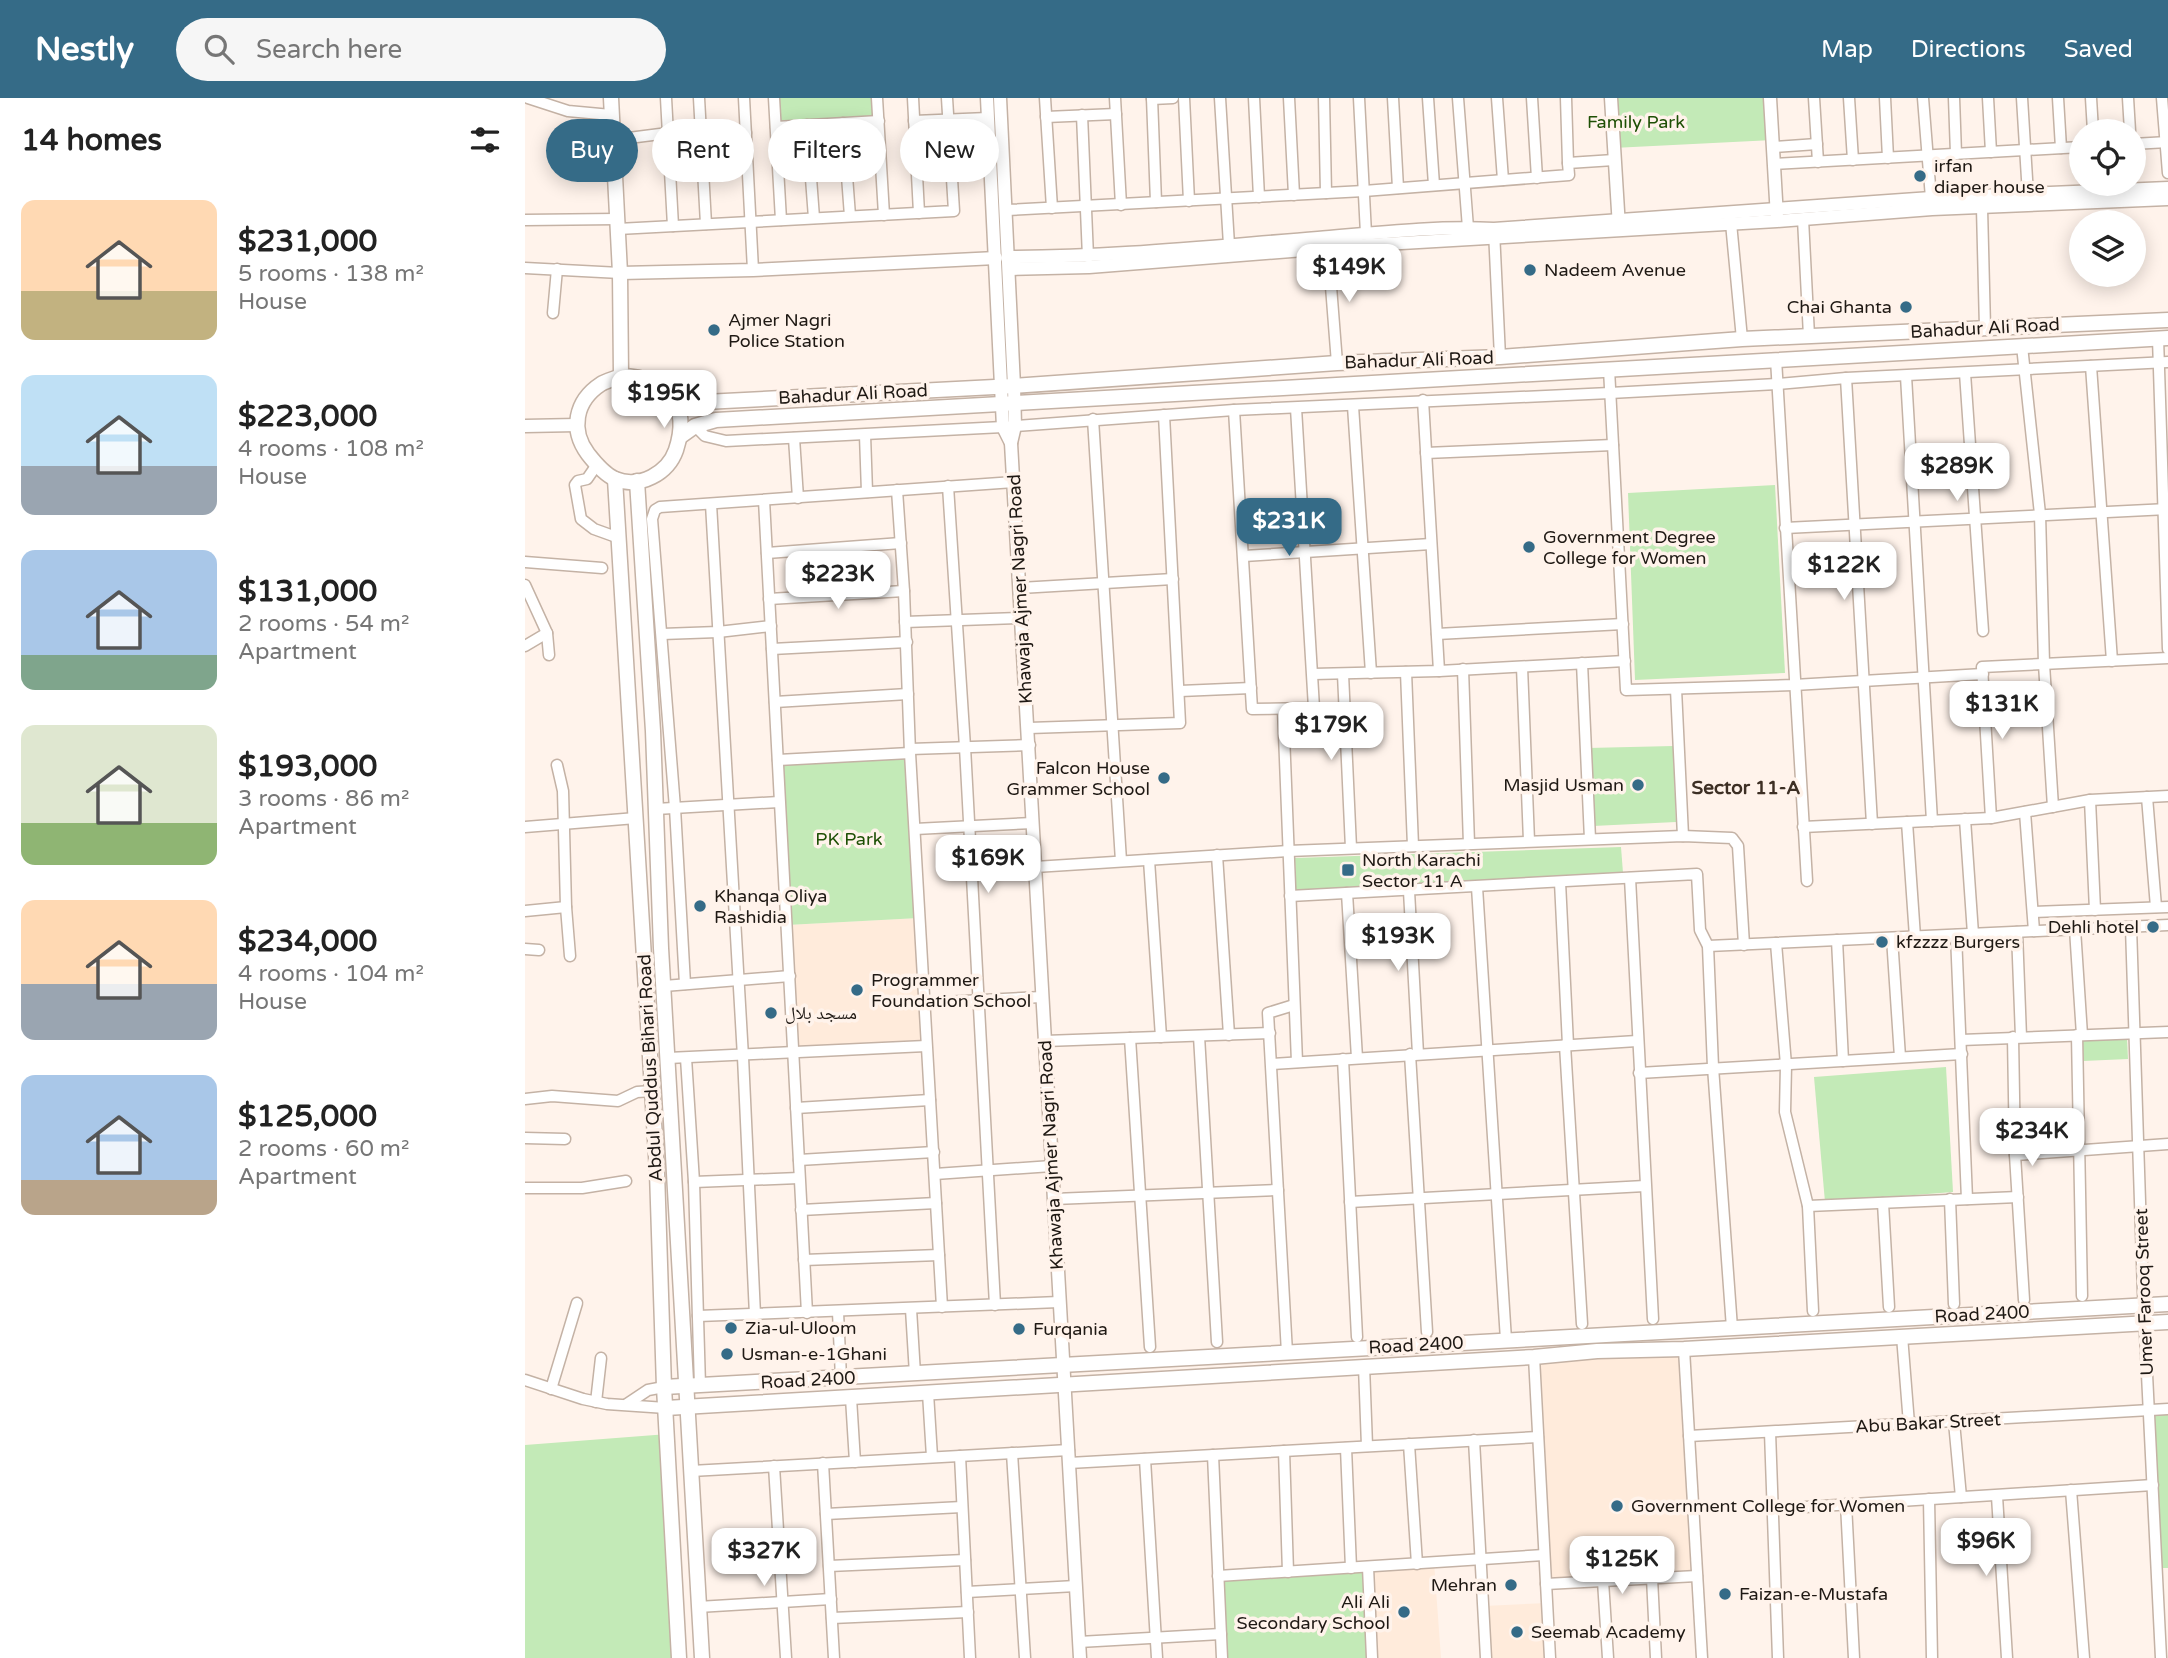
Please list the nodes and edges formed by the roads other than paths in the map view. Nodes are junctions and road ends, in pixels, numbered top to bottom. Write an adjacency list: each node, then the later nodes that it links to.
1 (529, 98): 42 (street)
2 (611, 98): 42 (main road)
3 (666, 98): 48 (street)
4 (699, 98): 49 (street)
5 (744, 98): 50 (street)
6 (774, 98): 51 (street)
7 (877, 98): 52 (street)
8 (913, 98): 53 (street)
9 (947, 98): 45 (street)
10 (987, 98): 46 (street, Khawaja Ajmer Nagri Road)
11 (1000, 98): 103 (street, Khawaja Ajmer Nagri Road)
12 (1045, 98): 44 (street)
13 (1115, 98): 41 (street)
14 (1173, 98): 40 (street)
15 (1184, 98): 97 (street)
16 (1220, 98): 95 (street)
17 (1254, 98): 93 (street)
18 (1289, 98): 91 (street)
19 (1324, 98): 90 (street)
20 (1359, 98): 89 (street)
21 (1393, 98): 87 (street)
22 (1428, 98): 86 (street)
23 (1458, 98): 85 (street)
24 (1497, 98): 75 (street)
25 (1532, 98): 74 (street)
26 (1566, 98): 71 (street)
27 (1611, 98): 68 (street)
28 (1770, 98): 60 (street)
29 (1814, 98): 59 (street)
30 (1849, 98): 69 (street)
31 (1885, 98): 67 (street)
32 (1923, 98): 66 (street)
33 (1954, 98): 65 (street)
34 (1988, 98): 64 (street)
35 (2022, 98): 63 (street)
36 (2058, 98): 61 (street)
37 (2091, 98): 55 (street)
38 (2128, 98): 56 (street)
39 (2162, 98): 57 (street)
40 (1152, 99): 98 (street)
41 (1115, 114): 43 (street); 99 (street)
42 (611, 115): 47 (main road)
43 (1082, 115): 44 (street); 100 (street)
44 (1045, 117): 101 (street)
45 (948, 118): 46 (street); 54 (street); 104 (street)
46 (988, 118): 124 (street, Khawaja Ajmer Nagri Road)
47 (611, 119)
48 (667, 119)
49 (700, 119)
50 (745, 119)
51 (775, 119)
52 (879, 119)
53 (914, 119)
54 (937, 119)
55 (2092, 119)
56 (2129, 119)
57 (2167, 142): 58 (street); 73 (street)
58 (2146, 143)
59 (1817, 145): 60 (street); 70 (street)
60 (1773, 147): 72 (street)
61 (2061, 148): 62 (street); 63 (street)
62 (2069, 148)
63 (2026, 150): 64 (street); 92 (street)
64 (1991, 152): 65 (street)
65 (1956, 154): 66 (street)
66 (1926, 156): 67 (street); 94 (street)
67 (1888, 158): 69 (street)
68 (1614, 160): 71 (street); 116 (street)
69 (1853, 160): 70 (street)
70 (1818, 162): 72 (street)
71 (1568, 163): 74 (street)
72 (1774, 164): 106 (street)
73 (2168, 173)
74 (1537, 178): 75 (street)
75 (1503, 180): 85 (street)
76 (615, 182): 114 (main road)
77 (671, 182): 117 (street)
78 (704, 182): 115 (street)
79 (749, 182): 112 (street)
80 (779, 182): 111 (street)
81 (811, 182): 108 (street)
82 (847, 182): 107 (street)
83 (882, 182): 105 (street)
84 (917, 182): 104 (street)
85 (1464, 182): 86 (street); 118 (street)
86 (1434, 185): 87 (street)
87 (1398, 188): 89 (street)
88 (2168, 188): 92 (street)
89 (1364, 191): 90 (street); 120 (street)
90 (1326, 193): 91 (street)
91 (1294, 195): 93 (street)
92 (2028, 195): 94 (street)
93 (1259, 197): 95 (street)
94 (1931, 198): 106 (street)
95 (1226, 199): 97 (street); 121 (street)
96 (2168, 199): 102 (street)
97 (1189, 201): 98 (street)
98 (1156, 202): 99 (street)
99 (1121, 205): 100 (street)
100 (1085, 207): 101 (street); 123 (street)
101 (1052, 208): 103 (street)
102 (1982, 208): 109 (street); 131 (street)
103 (1007, 210): 124 (street, Khawaja Ajmer Nagri Road)
104 (919, 213): 105 (street)
105 (884, 215): 107 (street)
106 (1777, 215): 109 (street); 113 (street); 116 (street)
107 (850, 216): 108 (street)
108 (814, 218): 111 (street)
109 (1803, 219): 132 (street)
110 (525, 220): 114 (street)
111 (781, 220): 112 (street)
112 (751, 222): 115 (street); 127 (street)
113 (1731, 223): 116 (street); 134 (street)
114 (617, 224): 117 (street); 128 (main road)
115 (706, 224): 117 (street)
116 (1619, 224): 119 (street)
117 (673, 226)
118 (1468, 228): 119 (street); 120 (street)
119 (1494, 233): 122 (street); 137 (street)
120 (1366, 234): 121 (street)
121 (1229, 245): 123 (street)
122 (1328, 248): 124 (street); 140 (street)
123 (1088, 257): 124 (street)
124 (1005, 261): 127 (street); 150 (street, Khawaja Ajmer Nagri Road)
125 (525, 268): 126 (street)
126 (557, 269): 128 (street); 129 (street)
127 (753, 270): 128 (street)
128 (620, 273): 146 (main road)
129 (552, 313)
130 (2168, 320): 131 (main road, Bahadur Ali Road)
131 (1985, 328): 132 (main road, Bahadur Ali Road)
132 (1809, 336): 134 (main road, Bahadur Ali Road)
133 (2163, 338): 136 (main road, Bahadur Ali Road); 139 (street)
134 (1742, 339): 135 (main road, Bahadur Ali Road)
135 (1707, 342): 137 (main road, Bahadur Ali Road); 141 (main road)
136 (2022, 346): 138 (main road, Bahadur Ali Road); 144 (street)
137 (1500, 358): 140 (main road, Bahadur Ali Road)
138 (1776, 359): 141 (main road, Bahadur Ali Road); 149 (street)
139 (2163, 362): 142 (street); 173 (street)
140 (1337, 363): 150 (main road, Bahadur Ali Road)
141 (1708, 363): 143 (main road, Bahadur Ali Road)
142 (2091, 366): 144 (street); 181 (street)
143 (1609, 369): 151 (street); 154 (main road, Bahadur Ali Road)
144 (2024, 370): 145 (street); 182 (street)
145 (1965, 373): 147 (street); 183 (street)
146 (621, 376): 152 (main road); 160 (main road)
147 (1906, 376): 148 (street); 184 (street)
148 (1846, 378): 149 (street); 185 (street)
149 (1777, 384): 151 (street); 186 (street)
150 (1008, 386): 152 (main road, Bahadur Ali Road); 154 (street, Khawaja Ajmer Nagri Road)
151 (1610, 393): 153 (street); 167 (street)
152 (671, 397): 165 (main road)
153 (1423, 400): 155 (street); 168 (street)
154 (1008, 404): 162 (main road, Bahadur Ali Road); 163 (street, Khawaja Ajmer Nagri Road)
155 (1353, 406): 156 (street); 190 (street)
156 (1296, 408): 157 (street); 191 (street)
157 (1234, 410): 158 (street); 193 (street)
158 (1164, 415): 159 (street); 196 (street)
159 (1093, 419): 163 (street); 197 (street)
160 (576, 425): 161 (street); 169 (main road)
161 (525, 426)
162 (695, 426): 165 (main road, Bahadur Ali Road); 166 (street)
163 (1009, 427): 164 (street); 172 (street, Khawaja Ajmer Nagri Road)
164 (865, 435): 166 (street); 176 (street)
165 (681, 436): 171 (main road)
166 (795, 438): 177 (street)
167 (1613, 445): 168 (street); 205 (street)
168 (1426, 453): 189 (street)
169 (596, 466): 170 (main road); 187 (street)
170 (615, 479): 171 (main road); 187 (main road, Abdul Quddus Bihari Road)
171 (637, 481): 254 (main road, Abdul Quddus Bihari Road)
172 (1014, 482): 174 (street); 199 (street, Khawaja Ajmer Nagri Road)
173 (2165, 482): 180 (street)
174 (948, 486): 175 (street); 203 (street)
175 (897, 490): 176 (street); 188 (street)
176 (867, 492): 177 (street)
177 (798, 498): 178 (street)
178 (764, 500): 179 (street); 192 (street)
179 (711, 504): 209 (street); 211 (street)
180 (2166, 509): 181 (street); 207 (street)
181 (2100, 512): 182 (street); 220 (street)
182 (2040, 514): 183 (street); 222 (street)
183 (1973, 518): 184 (street); 208 (street)
184 (1915, 521): 185 (street); 231 (street)
185 (1856, 524): 186 (street); 232 (street)
186 (1785, 528): 233 (street)
187 (619, 538): 256 (main road, Abdul Quddus Bihari Road)
188 (901, 543): 192 (street); 200 (street)
189 (1431, 544): 190 (street); 212 (street)
190 (1364, 548): 191 (street); 227 (street)
191 (1305, 552): 193 (street); 228 (street)
192 (767, 553): 201 (street)
193 (1244, 556): 234 (street)
194 (525, 562): 195 (street)
195 (601, 568)
196 (1173, 579): 197 (street); 236 (street)
197 (1102, 583): 199 (street); 240 (street)
198 (525, 585): 210 (street)
199 (1020, 588): 202 (street, Khawaja Ajmer Nagri Road)
200 (904, 591): 201 (street); 204 (street)
201 (769, 599): 206 (street)
202 (1021, 618): 203 (street); 241 (street, Khawaja Ajmer Nagri Road)
203 (958, 621): 204 (street); 243 (street)
204 (905, 622): 213 (street)
205 (1623, 624): 212 (street); 219 (street)
206 (771, 626): 209 (street); 215 (street)
207 (2168, 626): 216 (street)
208 (1983, 631)
209 (718, 632): 211 (street); 251 (street)
210 (547, 633): 214 (street); 217 (street)
211 (662, 634): 253 (street)
212 (1437, 634): 225 (street)
213 (907, 642): 215 (street); 237 (street)
214 (525, 646)
215 (772, 649): 238 (street)
216 (2168, 649)
217 (549, 655)
218 (2168, 659): 220 (street)
219 (1625, 661): 221 (street); 235 (street)
220 (2112, 661): 222 (street)
221 (1582, 663): 223 (street); 269 (street)
222 (2044, 664): 230 (street); 252 (street)
223 (1522, 667): 224 (street); 270 (street)
224 (1464, 669): 225 (street); 271 (street)
225 (1439, 671): 226 (street)
226 (1406, 672): 227 (street); 272 (street)
227 (1371, 673): 229 (street)
228 (1313, 674): 229 (street); 239 (street)
229 (1343, 674): 273 (street)
230 (1983, 674): 231 (street); 257 (street)
231 (1924, 677): 232 (street); 259 (street)
232 (1864, 681): 233 (street); 263 (street)
233 (1794, 685): 235 (street); 266 (street)
234 (1251, 688): 236 (street); 239 (street)
235 (1677, 689): 268 (street)
236 (1180, 691): 240 (street)
237 (908, 694): 238 (street); 244 (street)
238 (775, 702): 245 (street)
239 (1283, 709): 274 (street)
240 (1112, 725): 241 (street); 277 (street)
241 (1029, 728): 242 (street, Khawaja Ajmer Nagri Road)
242 (1030, 745): 243 (street); 262 (street, Khawaja Ajmer Nagri Road)
243 (965, 747): 244 (street); 265 (street)
244 (910, 751): 245 (street); 267 (street)
245 (778, 760): 250 (street)
246 (557, 765): 261 (street)
247 (2168, 796): 248 (street)
248 (2147, 797): 249 (street); 288 (street)
249 (2090, 800): 252 (street); 289 (street)
250 (779, 802): 251 (street); 308 (street)
251 (727, 805): 253 (street); 309 (street)
252 (2053, 807): 255 (street)
253 (675, 808): 254 (street); 310 (street)
254 (656, 809): 311 (main road, Abdul Quddus Bihari Road)
255 (2025, 813): 257 (street); 291 (street)
256 (636, 818): 261 (street); 346 (main road, Abdul Quddus Bihari Road)
257 (1991, 818): 258 (street)
258 (1965, 819): 259 (street); 297 (street)
259 (1932, 821): 260 (street)
260 (1907, 822): 263 (street); 299 (street)
261 (565, 823): 264 (street); 287 (street)
262 (1033, 823): 265 (street); 278 (street, Khawaja Ajmer Nagri Road)
263 (1872, 824): 266 (street)
264 (525, 827)
265 (968, 827): 267 (street); 313 (street)
266 (1803, 827): 280 (street)
267 (915, 829): 314 (street)
268 (1683, 836): 269 (street); 303 (street)
269 (1590, 839): 270 (street)
270 (1529, 841): 271 (street)
271 (1469, 844): 272 (street)
272 (1413, 846): 273 (street)
273 (1351, 848): 274 (street)
274 (1288, 851): 275 (street); 285 (street)
275 (1217, 855): 276 (street); 319 (street)
276 (1149, 860): 277 (street); 322 (street)
277 (1121, 861): 278 (street)
278 (1035, 867): 312 (street, Khawaja Ajmer Nagri Road)
279 (1630, 878): 281 (street); 304 (street); 327 (street)
280 (1807, 881)
281 (1560, 882): 282 (street); 328 (street)
282 (1477, 887): 283 (street); 330 (street)
283 (1409, 891): 284 (street); 332 (street)
284 (1347, 893): 285 (street); 338 (street)
285 (1290, 896): 315 (street)
286 (2168, 907): 288 (street)
287 (566, 908): 290 (street); 307 (street)
288 (2156, 908): 289 (street)
289 (2095, 909): 291 (street)
290 (525, 911)
291 (2033, 912): 295 (street)
292 (2168, 925): 293 (street)
293 (2131, 927): 294 (street); 318 (street, Umer Farooq Street)
294 (2075, 929): 295 (street); 320 (street)
295 (2034, 931): 296 (street)
296 (2017, 932): 297 (street); 323 (street)
297 (1973, 934): 298 (street)
298 (1956, 935): 299 (street); 325 (street)
299 (1915, 937): 300 (street)
300 (1892, 938): 301 (street); 335 (street)
301 (1837, 940): 302 (street); 340 (street)
302 (1776, 943): 303 (street); 343 (street)
303 (1744, 945): 304 (street)
304 (1708, 946): 344 (street)
305 (525, 949): 306 (street)
306 (539, 950)
307 (570, 956)
308 (790, 976): 309 (street); 331 (street)
309 (738, 979): 310 (street); 334 (street)
310 (685, 984): 311 (street)
311 (663, 986): 336 (main road, Abdul Quddus Bihari Road)
312 (1042, 997): 313 (street); 326 (street, Khawaja Ajmer Nagri Road)
313 (979, 1000): 314 (street); 359 (street)
314 (924, 1003): 329 (street)
315 (1294, 1005): 317 (street); 341 (street)
316 (2168, 1032): 318 (street)
317 (1270, 1033): 319 (street); 342 (street)
318 (2134, 1034): 320 (street); 353 (street, Umer Farooq Street)
319 (1230, 1035): 321 (street)
320 (2080, 1035): 323 (street); 354 (street)
321 (1199, 1036): 322 (street); 369 (street)
322 (1161, 1037): 324 (street)
323 (2017, 1037): 325 (street); 356 (street)
324 (1131, 1038): 326 (street); 371 (street)
325 (1961, 1040): 333 (street)
326 (1045, 1041): 358 (street, Khawaja Ajmer Nagri Road)
327 (1637, 1041): 328 (street); 345 (street)
328 (1567, 1045): 330 (street); 367 (street)
329 (926, 1046): 331 (street); 348 (street)
330 (1487, 1049): 332 (street); 370 (street)
331 (794, 1053): 334 (street); 349 (street)
332 (1414, 1054): 338 (street); 373 (street)
333 (1962, 1054): 335 (street); 376 (street)
334 (743, 1056): 337 (street); 362 (street)
335 (1900, 1057): 340 (street)
336 (668, 1058): 337 (street); 423 (main road, Abdul Quddus Bihari Road)
337 (686, 1058): 364 (street)
338 (1357, 1058): 339 (street)
339 (1343, 1059): 341 (street); 377 (street)
340 (1843, 1061): 343 (street)
341 (1297, 1062): 342 (street)
342 (1272, 1064): 368 (street)
343 (1786, 1065): 344 (street); 380 (street)
344 (1713, 1067): 345 (street); 404 (street)
345 (1639, 1073): 365 (street)
346 (652, 1091): 347 (street); 424 (main road, Abdul Quddus Bihari Road)
347 (525, 1099)
348 (930, 1100): 349 (street); 355 (street)
349 (796, 1108): 357 (street)
350 (525, 1138): 351 (street)
351 (565, 1139)
352 (2168, 1144): 353 (street)
353 (2138, 1146): 354 (street); 391 (street, Umer Farooq Street)
354 (2079, 1150): 356 (street); 384 (street)
355 (934, 1152): 357 (street); 360 (street)
356 (2015, 1155): 372 (street)
357 (799, 1160): 361 (street)
358 (1052, 1166): 359 (street); 374 (street, Khawaja Ajmer Nagri Road)
359 (988, 1171): 360 (street); 390 (street)
360 (935, 1174): 378 (street)
361 (799, 1178): 362 (street); 381 (street)
362 (749, 1180): 364 (street); 398 (street)
363 (626, 1181): 366 (street)
364 (694, 1182): 399 (street)
365 (1645, 1186): 367 (street); 400 (street)
366 (525, 1188)
367 (1574, 1189): 370 (street); 402 (street)
368 (1279, 1190): 369 (street); 414 (street)
369 (1207, 1192): 371 (street); 410 (street)
370 (1496, 1192): 373 (street); 409 (street)
371 (1139, 1195): 374 (street); 411 (street)
372 (2018, 1197): 376 (street); 385 (street)
373 (1419, 1198): 377 (street); 405 (street)
374 (1054, 1199): 386 (street, Khawaja Ajmer Nagri Road)
375 (1950, 1199): 376 (street); 379 (street); 388 (street)
376 (1967, 1199)
377 (1350, 1202): 408 (street)
378 (936, 1203): 381 (street); 382 (street)
379 (1883, 1203): 380 (street); 393 (street)
380 (1808, 1206): 395 (street)
381 (801, 1210): 383 (street)
382 (939, 1255): 383 (street); 392 (street)
383 (804, 1260): 397 (street)
384 (2082, 1296)
385 (2024, 1300)
386 (1059, 1302): 390 (street); 417 (street, Khawaja Ajmer Nagri Road)
387 (577, 1303): 425 (street)
388 (1954, 1304)
389 (2168, 1304): 391 (main road, Road 2400)
390 (995, 1305): 392 (street)
391 (2144, 1305): 403 (street, Umer Farooq Street); 404 (main road, Road 2400)
392 (942, 1307): 394 (street)
393 (1889, 1307)
394 (911, 1308): 396 (street); 419 (street)
395 (1813, 1311)
396 (838, 1312): 397 (street); 420 (street)
397 (807, 1313): 398 (street)
398 (755, 1315): 399 (street)
399 (698, 1317): 423 (street)
400 (1653, 1319)
401 (2168, 1322): 403 (main road, Road 2400)
402 (1582, 1324)
403 (2144, 1324): 407 (main road, Road 2400); 433 (street, Umer Farooq Street)
404 (1732, 1328): 406 (main road, Road 2400)
405 (1427, 1332)
406 (1595, 1335): 409 (main road, Road 2400); 413 (main road)
407 (1902, 1336): 412 (main road, Road 2400); 435 (street)
408 (1357, 1337)
409 (1506, 1340): 414 (main road, Road 2400)
410 (1217, 1342)
411 (1150, 1347)
412 (1684, 1349): 413 (main road, Road 2400); 437 (street)
413 (1597, 1351): 415 (main road, Road 2400)
414 (1287, 1353): 417 (main road, Road 2400)
415 (1534, 1357): 418 (main road, Road 2400); 438 (street)
416 (601, 1358): 428 (street)
417 (1063, 1366): 419 (main road, Road 2400); 422 (street, Khawaja Ajmer Nagri Road)
418 (1364, 1366): 422 (main road, Road 2400); 441 (street)
419 (915, 1374): 420 (main road, Road 2400)
420 (841, 1378): 423 (main road, Road 2400)
421 (525, 1380): 425 (street)
422 (1064, 1383): 426 (main road, Road 2400); 443 (street, Khawaja Ajmer Nagri Road)
423 (693, 1386): 424 (main road, Road 2400); 430 (main road, Abdul Quddus Bihari Road)
424 (664, 1387): 429 (street); 431 (main road, Abdul Quddus Bihari Road)
425 (551, 1390): 428 (street)
426 (928, 1393): 427 (main road, Road 2400); 448 (street)
427 (851, 1398): 430 (main road, Road 2400); 450 (street)
428 (596, 1402): 429 (street)
429 (627, 1404): 431 (street)
430 (687, 1406): 431 (main road, Road 2400); 454 (main road, Abdul Quddus Bihari Road)
431 (666, 1408): 489 (main road, Abdul Quddus Bihari Road)
432 (2168, 1409): 433 (street, Abu Bakar Street)
433 (2149, 1410): 434 (street, Abu Bakar Street); 455 (street, Umer Farooq Street)
434 (1954, 1422): 435 (street, Abu Bakar Street); 458 (street)
435 (1909, 1424): 436 (street, Abu Bakar Street)
436 (1770, 1432): 437 (street, Abu Bakar Street); 462 (street)
437 (1689, 1436): 474 (street)
438 (1538, 1437): 439 (street); 464 (street)
439 (1474, 1440): 440 (street); 465 (street)
440 (1409, 1444): 441 (street); 467 (street)
441 (1367, 1446): 442 (street)
442 (1346, 1448): 444 (street); 470 (street)
443 (1069, 1450): 445 (street); 452 (street, Khawaja Ajmer Nagri Road)
444 (1284, 1451): 446 (street); 472 (street)
445 (1012, 1453): 447 (street); 479 (street)
446 (1213, 1455): 449 (street); 473 (street)
447 (960, 1456): 448 (street); 461 (street)
448 (932, 1457): 450 (street)
449 (1145, 1459): 452 (street); 487 (street)
450 (855, 1462): 451 (street)
451 (823, 1463): 453 (street); 463 (street)
452 (1069, 1463): 478 (street, Khawaja Ajmer Nagri Road)
453 (774, 1466): 454 (street); 482 (street)
454 (691, 1471): 483 (main road, Abdul Quddus Bihari Road)
455 (2153, 1485): 456 (street); 471 (street, Umer Farooq Street)
456 (2071, 1490): 457 (street); 508 (street)
457 (1997, 1496): 458 (street); 507 (street)
458 (1961, 1497): 459 (street)
459 (1929, 1499): 460 (street); 506 (street)
460 (1846, 1504): 462 (street); 505 (street)
461 (963, 1507): 463 (street); 466 (street)
462 (1773, 1509): 504 (street)
463 (826, 1514): 468 (street)
464 (1544, 1555): 465 (street); 477 (street)
465 (1482, 1559): 467 (street); 499 (street)
466 (965, 1560): 468 (street); 480 (street)
467 (1417, 1563): 469 (street)
468 (829, 1566): 481 (street)
469 (1368, 1567): 470 (street); 498 (street)
470 (1351, 1568): 472 (street)
471 (2162, 1568): 509 (street, Umer Farooq Street)
472 (1288, 1572): 473 (street)
473 (1218, 1576): 486 (street)
474 (1697, 1576): 475 (street); 503 (street)
475 (1652, 1578): 476 (street); 502 (street)
476 (1603, 1581): 477 (street); 501 (street)
477 (1546, 1584): 500 (street)
478 (1076, 1586): 479 (street); 488 (street, Khawaja Ajmer Nagri Road)
479 (1021, 1589): 480 (street); 494 (street)
480 (967, 1592): 484 (street)
481 (831, 1600): 482 (street); 485 (street)
482 (782, 1603): 483 (street); 491 (street)
483 (698, 1607): 490 (main road, Abdul Quddus Bihari Road)
484 (968, 1612): 485 (street); 493 (street)
485 (832, 1618): 492 (street)
486 (1221, 1634): 487 (street); 497 (street)
487 (1156, 1637): 488 (street); 496 (street)
488 (1079, 1642): 495 (street, Khawaja Ajmer Nagri Road)
489 (679, 1658)
490 (702, 1658)
491 (786, 1658)
492 (834, 1658)
493 (970, 1658)
494 (1025, 1658)
495 (1080, 1658)
496 (1157, 1658)
497 (1222, 1658)
498 (1372, 1658)
499 (1486, 1658)
500 (1550, 1658)
501 (1608, 1658)
502 (1656, 1658)
503 (1702, 1658)
504 (1778, 1658)
505 (1854, 1658)
506 (1932, 1658)
507 (2007, 1658)
508 (2084, 1658)
509 (2161, 1658)

